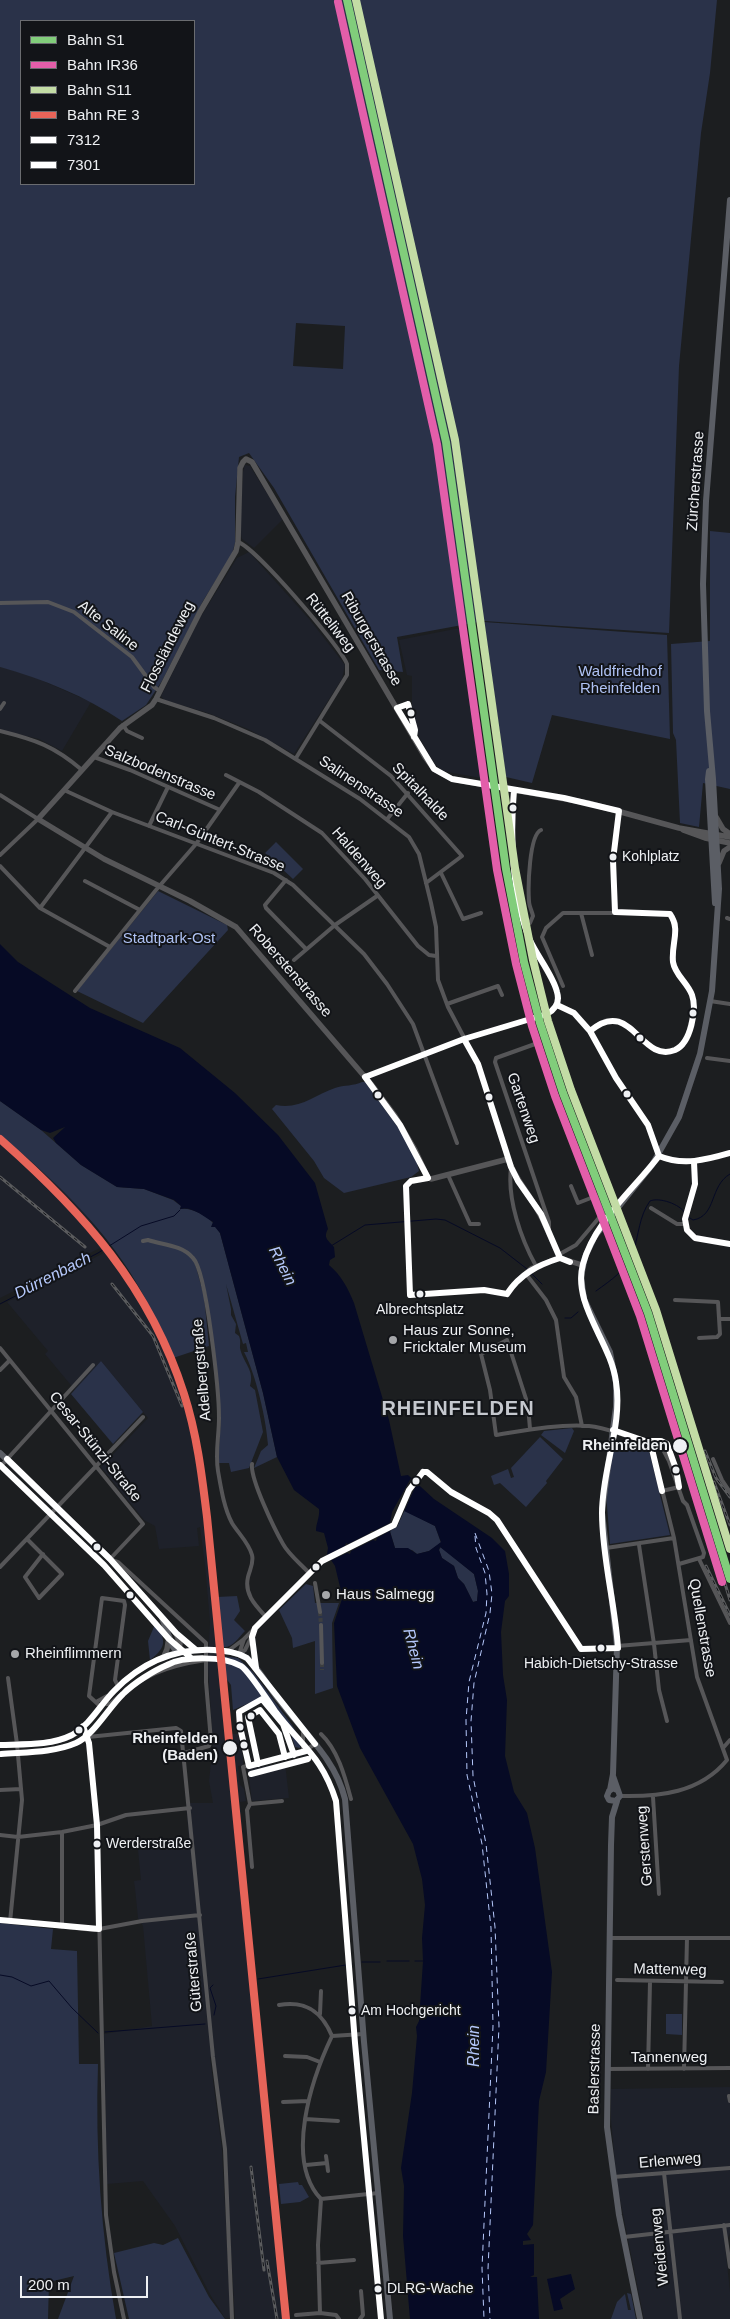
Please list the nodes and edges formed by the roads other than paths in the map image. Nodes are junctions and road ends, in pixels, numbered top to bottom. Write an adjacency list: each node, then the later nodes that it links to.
1 (730, 200): 15 (main road, Zürcherstrasse)
2 (249, 459): 3 (street, Flossländeweg); 21 (street, Riburgerstrasse)
3 (238, 542): 5 (street, Flossländeweg); 9 (street, Rütteliweg)
4 (0, 603): 5 (street, Alte Saline)
5 (160, 691): 6 (street, Flossländeweg)
6 (156, 699): 10 (street, Flossländeweg); 14 (street, Salinenstrasse)
7 (4, 703): 8 (street)
8 (0, 709)
9 (320, 721): 14 (street, Rütteliweg); 22 (street, Spitalhalde)
10 (123, 725): 12 (street); 13 (street, Flossländeweg)
11 (0, 731): 16 (street)
12 (142, 738)
13 (94, 757): 16 (street, Flossländeweg); 19 (street, Salzbodenstrasse)
14 (296, 758): 28 (street, Salinenstrasse)
15 (710, 765): 27 (main road, Zürcherstrasse); 33 (main road, Zürcherstrasse)
16 (82, 770): 20 (street, Flossländeweg)
17 (226, 775): 18 (street, Haldenweg)
18 (239, 783): 24 (street); 45 (street, Haldenweg)
19 (168, 786): 24 (street, Salzbodenstrasse); 30 (street)
20 (64, 790): 26 (street, Carl-Güntert-Strasse); 29 (street, Flossländeweg)
21 (514, 790): 25 (street, Riburgerstrasse); 53 (street)
22 (408, 793): 28 (street); 40 (street, Spitalhalde)
23 (0, 795): 29 (street, Roberstenstrasse)
24 (218, 810): 34 (street)
25 (619, 810): 33 (street, Riburgerstrasse); 49 (street)
26 (112, 812): 30 (street, Carl-Güntert-Strasse); 36 (street)
27 (715, 814): 32 (street); 33 (main road, Zürcherstrasse)
28 (388, 818): 43 (street, Salinenstrasse)
29 (38, 819): 36 (street, Roberstenstrasse); 37 (street, Flossländeweg)
30 (149, 826): 34 (street, Carl-Güntert-Strasse)
31 (541, 830): 53 (street)
32 (730, 835): 33 (street, Riburgerstrasse)
33 (713, 837): 35 (street, Riburgerstrasse); 38 (main road, Zürcherstrasse); 47 (main road, Zürcherstrasse)
34 (196, 844): 41 (street, Carl-Güntert-Strasse); 44 (street)
35 (730, 845): 38 (street, Riburgerstrasse)
36 (85, 849): 44 (street, Roberstenstrasse); 46 (street)
37 (0, 855)
38 (718, 865): 47 (main road, Zürcherstrasse)
39 (0, 866): 46 (street)
40 (441, 873): 43 (street, Spitalhalde); 50 (street)
41 (286, 880): 52 (street, Carl-Güntert-Strasse); 55 (street)
42 (85, 881): 48 (street)
43 (426, 883): 57 (street, Salinenstrasse)
44 (160, 886): 48 (street); 72 (street, Roberstenstrasse)
45 (378, 896): 52 (street); 57 (street, Haldenweg)
46 (40, 908): 54 (street)
47 (717, 908): 62 (main road, Zürcherstrasse)
48 (140, 910): 54 (street)
49 (615, 912): 51 (street); 67 (street)
50 (481, 913)
51 (581, 913): 56 (street); 59 (street)
52 (335, 925): 55 (street); 69 (street, Carl-Güntert-Strasse)
53 (525, 925): 65 (street)
54 (110, 947): 60 (street)
55 (306, 949): 58 (street)
56 (592, 955)
57 (436, 956): 63 (street, Salinenstrasse)
58 (294, 960)
59 (563, 986)
60 (75, 991)
61 (502, 995): 63 (street)
62 (710, 1000): 64 (street); 75 (main road, Zürcherstrasse)
63 (447, 1004): 68 (street, Salinenstrasse)
64 (730, 1004)
65 (557, 1005): 66 (street); 67 (street)
66 (529, 1020): 68 (street); 85 (street, Gartenweg)
67 (590, 1031): 75 (street)
68 (464, 1039): 69 (street); 76 (street, Salinenstrasse)
69 (426, 1053): 72 (street); 73 (street, Carl-Güntert-Strasse)
70 (707, 1058): 71 (street)
71 (730, 1060)
72 (365, 1077): 80 (street, Roberstenstrasse)
73 (457, 1143)
74 (730, 1153): 77 (street)
75 (659, 1156): 77 (street); 90 (main road, Zürcherstrasse)
76 (508, 1159): 78 (street, Salinenstrasse); 79 (street)
77 (694, 1162): 83 (street)
78 (511, 1167): 85 (street, Salinenstrasse); 91 (street)
79 (448, 1175): 80 (street); 84 (street)
80 (428, 1178): 87 (street)
81 (571, 1186): 89 (street)
82 (651, 1208): 83 (street)
83 (685, 1222): 88 (street)
84 (479, 1224)
85 (549, 1229): 89 (street, Salinenstrasse)
86 (143, 1241): 131 (street, Adelbergstraße)
87 (408, 1243)
88 (730, 1244)
89 (559, 1256): 90 (street); 91 (street)
90 (582, 1265): 106 (main road)
91 (536, 1266): 92 (street)
92 (527, 1273): 93 (street); 104 (street)
93 (507, 1294)
94 (675, 1300): 95 (street)
95 (719, 1319): 96 (street); 97 (street)
96 (730, 1319)
97 (699, 1338)
98 (0, 1348): 99 (street, Cesar-Stünzi-Straße)
99 (10, 1361): 101 (street); 102 (street, Cesar-Stünzi-Straße)
100 (93, 1365): 102 (street)
101 (0, 1370)
102 (52, 1411): 109 (street); 112 (street, Cesar-Stünzi-Straße)
103 (143, 1417): 112 (street)
104 (582, 1426): 105 (street); 106 (street)
105 (530, 1429): 105 (street)
106 (613, 1430): 107 (street); 121 (main road)
107 (650, 1442): 114 (street); 115 (street, Quellenstrasse)
108 (0, 1453): 109 (main road)
109 (7, 1459): 113 (street); 117 (main road)
110 (713, 1460): 116 (street)
111 (252, 1464): 127 (street)
112 (96, 1466): 117 (street); 123 (street, Cesar-Stünzi-Straße)
113 (0, 1467)
114 (678, 1487): 115 (street); 124 (street)
115 (662, 1491): 118 (street, Quellenstrasse)
116 (730, 1492)
117 (58, 1507): 119 (street); 123 (main road)
118 (674, 1538): 120 (street); 125 (street, Quellenstrasse)
119 (28, 1540): 122 (street); 126 (street)
120 (639, 1545): 121 (street); 140 (street)
121 (606, 1548): 141 (main road)
122 (43, 1554): 122 (street)
123 (110, 1558): 130 (main road); 146 (street)
124 (699, 1559): 125 (street); 132 (street)
125 (679, 1564): 139 (street, Quellenstrasse)
126 (0, 1567)
127 (309, 1573): 131 (street); 141 (street)
128 (315, 1583): 129 (street)
129 (320, 1612)
130 (162, 1616): 135 (main road); 136 (main road)
131 (266, 1616): 134 (street)
132 (730, 1623)
133 (321, 1625): 147 (street)
134 (255, 1628): 137 (street); 138 (street)
135 (176, 1632): 143 (street); 143 (main road)
136 (169, 1637): 143 (main road); 145 (street)
137 (252, 1637): 144 (street); 148 (street)
138 (244, 1639): 142 (street); 144 (street)
139 (691, 1640): 140 (street); 163 (street, Quellenstrasse)
140 (654, 1644): 141 (street); 154 (street)
141 (618, 1647): 166 (main road)
142 (226, 1651): 144 (main road)
143 (177, 1652): 145 (street)
144 (239, 1654): 148 (main road)
145 (164, 1656): 150 (street)
146 (206, 1660): 153 (street); 165 (street)
147 (322, 1663)
148 (256, 1668): 156 (main road)
149 (8, 1678): 160 (street)
150 (118, 1686): 151 (street); 152 (street)
151 (112, 1693): 152 (street); 153 (street)
152 (96, 1702): 153 (street)
153 (103, 1706): 155 (street)
154 (667, 1721)
155 (84, 1726): 158 (street); 160 (street)
156 (302, 1729): 161 (main road); 164 (street)
157 (321, 1734): 172 (street)
158 (88, 1737): 165 (street, Güterstraße); 178 (street)
159 (730, 1740): 163 (street)
160 (17, 1744): 162 (street); 167 (street)
161 (315, 1744): 164 (street); 199 (main road)
162 (0, 1745)
163 (723, 1748): 171 (street)
164 (303, 1752): 175 (street)
165 (184, 1753): 176 (street, Güterstraße)
166 (613, 1774): 169 (main road); 170 (main road)
167 (21, 1789): 168 (street); 181 (street)
168 (0, 1790)
169 (610, 1790): 170 (main road); 173 (main road, Baslerstrasse)
170 (618, 1796): 171 (street); 173 (main road); 177 (main road, Baslerstrasse)
171 (653, 1797): 183 (street, Gerstenweg)
172 (351, 1799)
173 (609, 1800): 177 (main road, Baslerstrasse)
174 (282, 1801): 175 (street)
175 (250, 1804): 182 (street)
176 (190, 1808): 178 (street); 184 (street, Güterstraße)
177 (612, 1817): 189 (main road, Baslerstrasse)
178 (97, 1824): 179 (street); 188 (street)
179 (62, 1832): 181 (street); 187 (street)
180 (0, 1834): 181 (street)
181 (18, 1837): 186 (street)
182 (252, 1867)
183 (659, 1894)
184 (200, 1915): 188 (street); 233 (street, Güterstraße)
185 (0, 1920): 186 (street)
186 (10, 1922): 187 (street)
187 (62, 1927): 188 (street)
188 (99, 1929): 232 (street)
189 (610, 1938): 190 (street); 204 (main road, Baslerstrasse)
190 (687, 1938): 191 (street); 194 (street)
191 (730, 1938)
192 (617, 1980): 193 (street, Mattenweg)
193 (650, 1982): 194 (street, Mattenweg); 205 (street)
194 (685, 1982): 195 (street, Mattenweg); 206 (street)
195 (722, 1982)
196 (321, 1991): 198 (street)
197 (279, 2005): 198 (street)
198 (320, 2014): 200 (street)
199 (363, 2034): 200 (street); 220 (main road)
200 (332, 2036): 202 (street)
201 (285, 2056): 202 (street)
202 (320, 2062): 208 (street)
203 (730, 2068): 206 (street, Tannenweg)
204 (608, 2069): 205 (street, Tannenweg); 219 (main road, Baslerstrasse)
205 (648, 2069): 206 (street, Tannenweg)
206 (684, 2069)
207 (730, 2096): 209 (street)
208 (308, 2101): 210 (street); 211 (street)
209 (730, 2101)
210 (283, 2102)
211 (305, 2120): 212 (street); 215 (street)
212 (338, 2121)
213 (326, 2156): 214 (street)
214 (326, 2163): 215 (street); 217 (street)
215 (306, 2165): 221 (street)
216 (730, 2168): 218 (street, Erlenweg)
217 (328, 2171)
218 (664, 2173): 219 (street, Erlenweg); 224 (street, Weidenweg)
219 (613, 2177): 225 (main road, Baslerstrasse)
220 (378, 2193): 221 (street); 236 (main road)
221 (321, 2199): 227 (street)
222 (724, 2225): 223 (street); 224 (street); 228 (street)
223 (730, 2225)
224 (669, 2232): 225 (street); 238 (street, Weidenweg)
225 (624, 2237): 237 (main road, Baslerstrasse)
226 (354, 2260): 227 (street)
227 (318, 2263): 230 (street)
228 (730, 2267)
229 (360, 2291): 235 (street)
230 (320, 2313): 231 (street); 234 (street)
231 (296, 2315)
232 (124, 2319)
233 (232, 2319)
234 (339, 2319)
235 (360, 2319)
236 (390, 2319)
237 (640, 2319)
238 (680, 2319)

